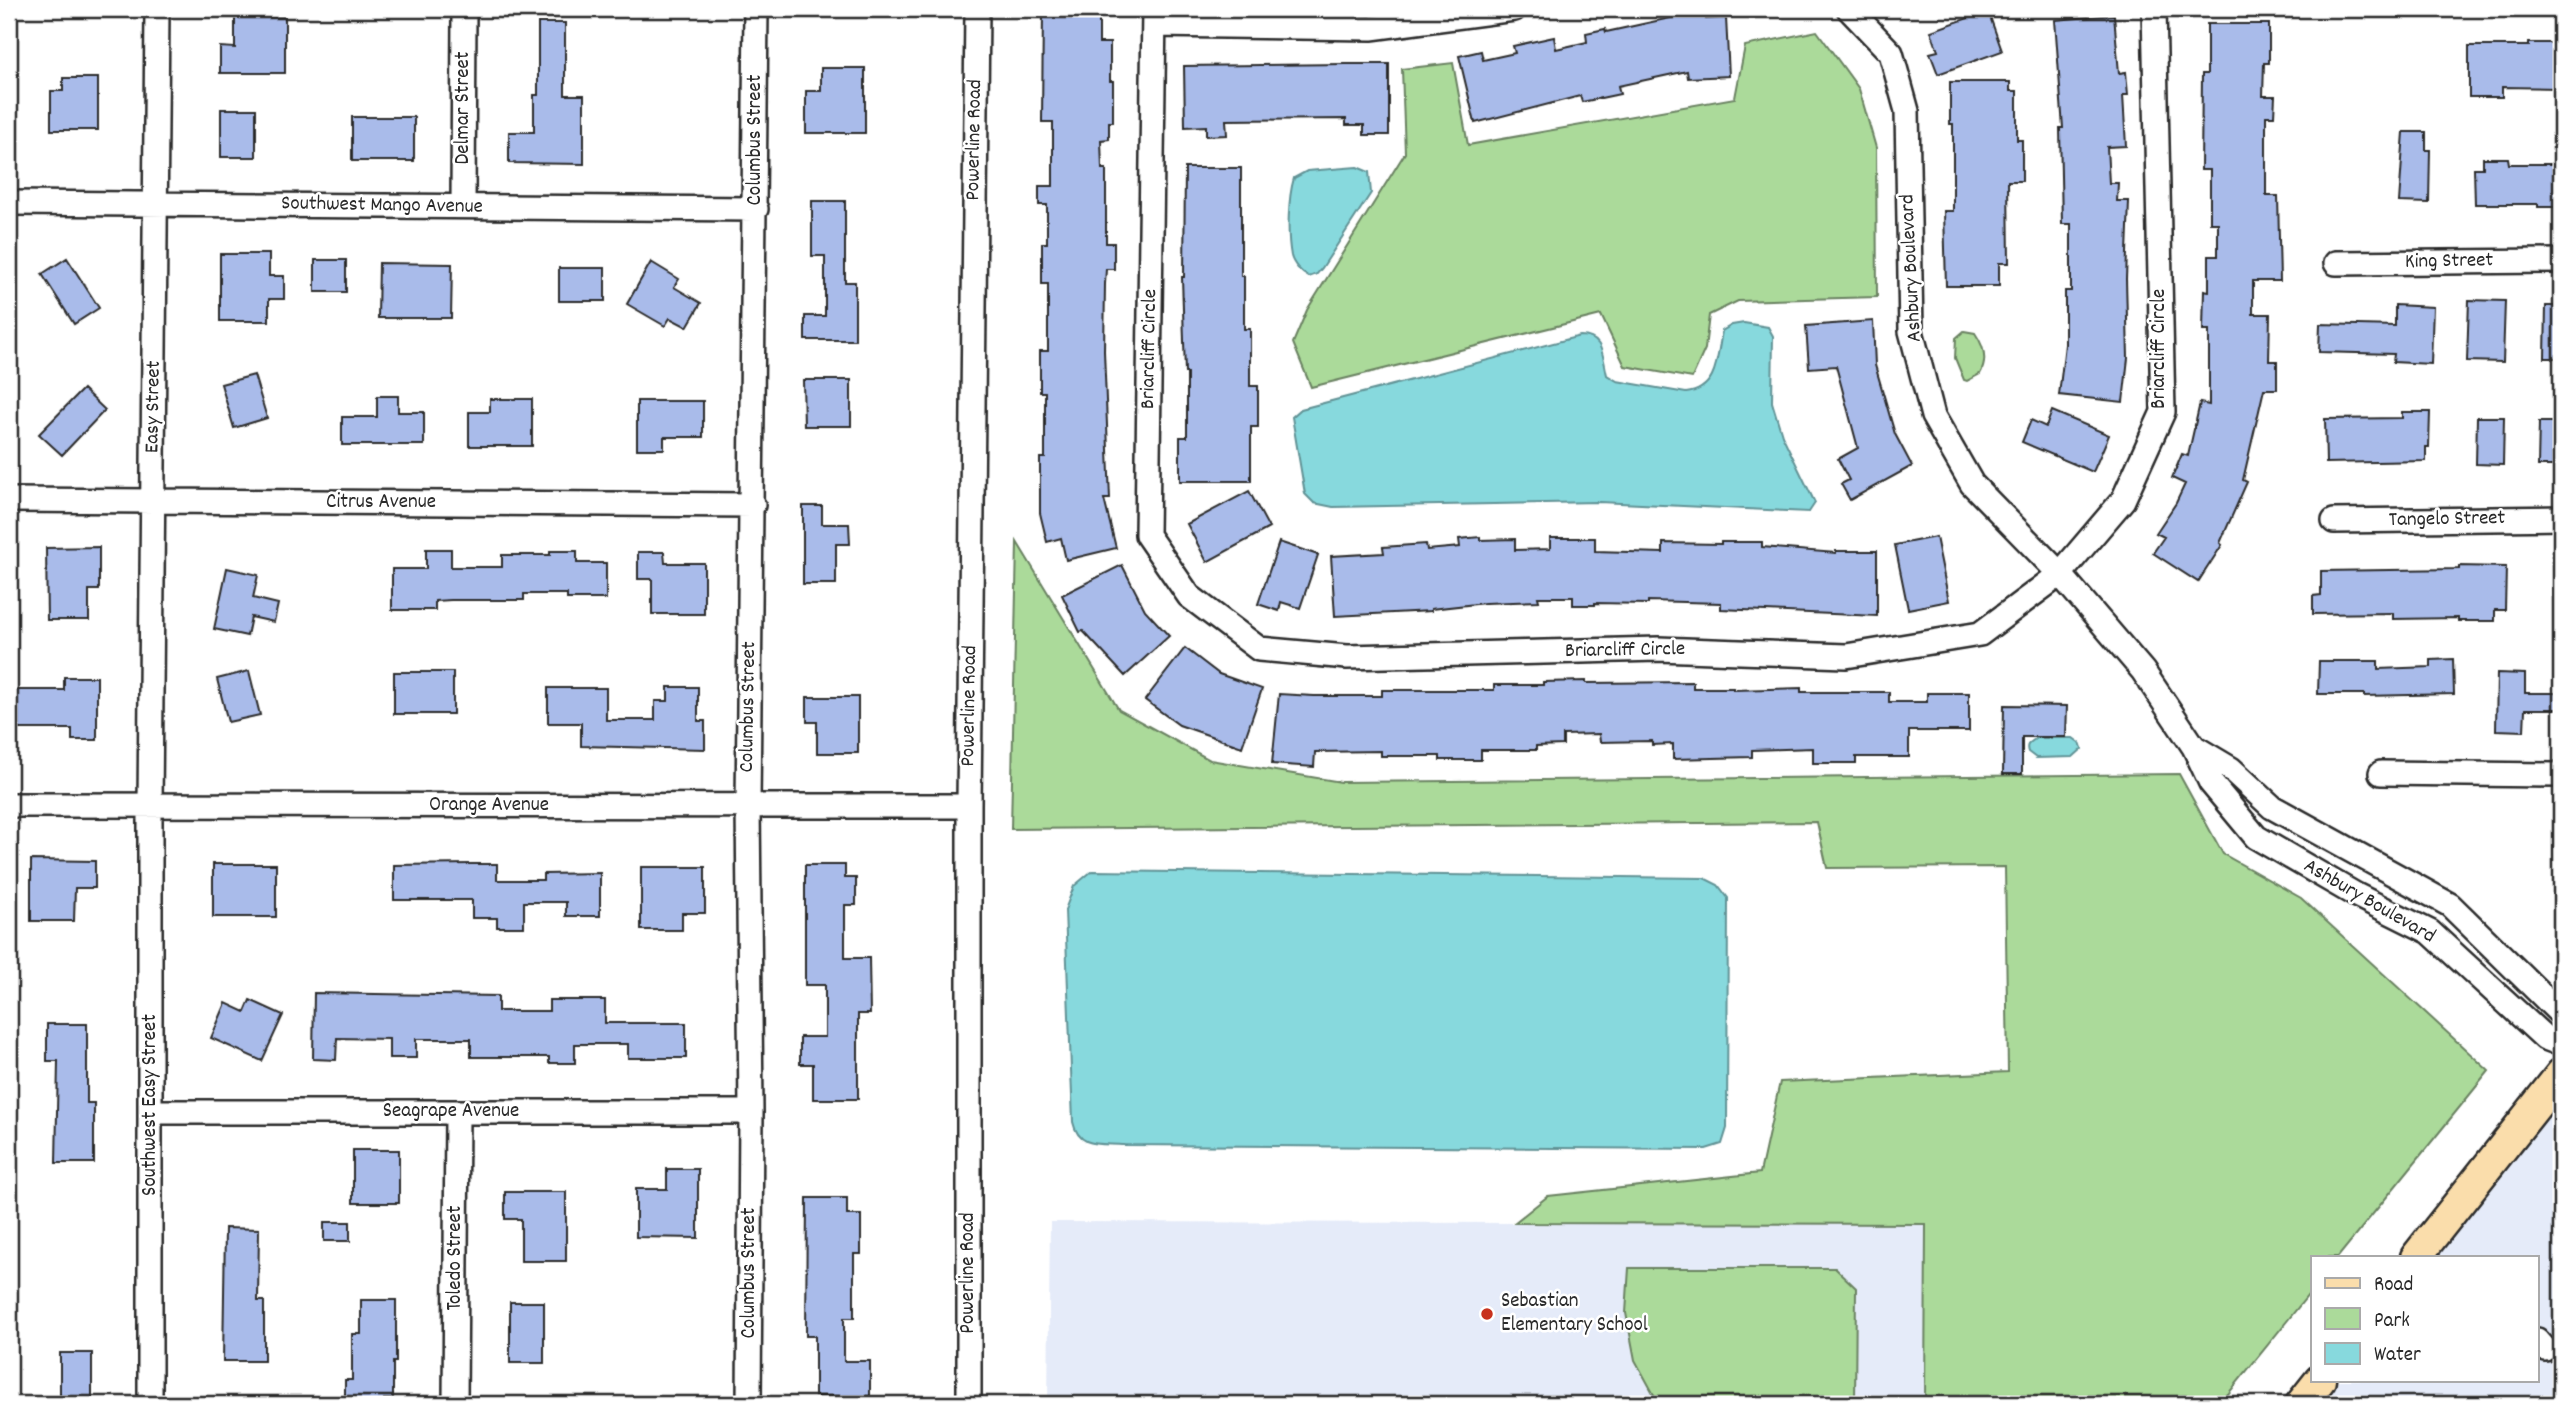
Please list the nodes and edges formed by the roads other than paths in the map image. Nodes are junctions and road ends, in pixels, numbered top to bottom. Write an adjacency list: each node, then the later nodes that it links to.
1 (158, 9): 10 (street, Easy Street)
2 (464, 9): 11 (street, Delmar Street)
3 (756, 9): 12 (street, Columbus Street)
4 (977, 9): 27 (street, Powerline Road)
5 (1514, 9): 8 (street)
6 (1849, 9): 20 (street, Ashbury Boulevard)
7 (2154, 9): 20 (street, Briarcliff Circle)
8 (1154, 17): 20 (street, Briarcliff Circle)
9 (9, 203): 10 (street, Southwest Mango Avenue)
10 (156, 204): 11 (street, Southwest Mango Avenue); 16 (street, Easy Street)
11 (463, 206): 12 (street, Southwest Mango Avenue)
12 (755, 209): 17 (street, Columbus Street)
13 (2561, 261): 14 (street, King Street)
14 (2336, 263)
15 (9, 500): 16 (street, Citrus Avenue)
16 (153, 501): 17 (street, Citrus Avenue); 25 (street, Easy Street)
17 (753, 505): 26 (street, Columbus Street)
18 (2561, 518): 19 (street, Tangelo Street)
19 (2334, 521)
20 (2060, 574): 21 (street, Ashbury Boulevard)
21 (2194, 747): 28 (street, Ashbury Boulevard); 29 (street, Ashbury Boulevard)
22 (2381, 773): 23 (street)
23 (2561, 775)
24 (9, 805): 25 (street, Orange Avenue)
25 (150, 806): 26 (street, Orange Avenue); 35 (street, Southwest Easy Street)
26 (748, 806): 27 (street, Orange Avenue); 37 (street, Columbus Street)
27 (969, 806): 43 (street, Powerline Road)
28 (2272, 807): 29 (street); 30 (street, Ashbury Boulevard)
29 (2256, 837): 31 (street, Ashbury Boulevard)
30 (2450, 905): 31 (street); 32 (street, Ashbury Boulevard)
31 (2430, 933): 33 (street, Ashbury Boulevard)
32 (2561, 1014)
33 (2561, 1044)
34 (2561, 1074): 38 (main road)
35 (151, 1112): 36 (street, Seagrape Avenue); 40 (street, Southwest Easy Street)
36 (457, 1112): 37 (street, Seagrape Avenue); 41 (street, Toledo Street)
37 (751, 1112): 42 (street, Columbus Street)
38 (2417, 1256)
39 (2318, 1382): 44 (main road)
40 (150, 1404)
41 (455, 1404)
42 (748, 1404)
43 (969, 1404)
44 (2301, 1404)

